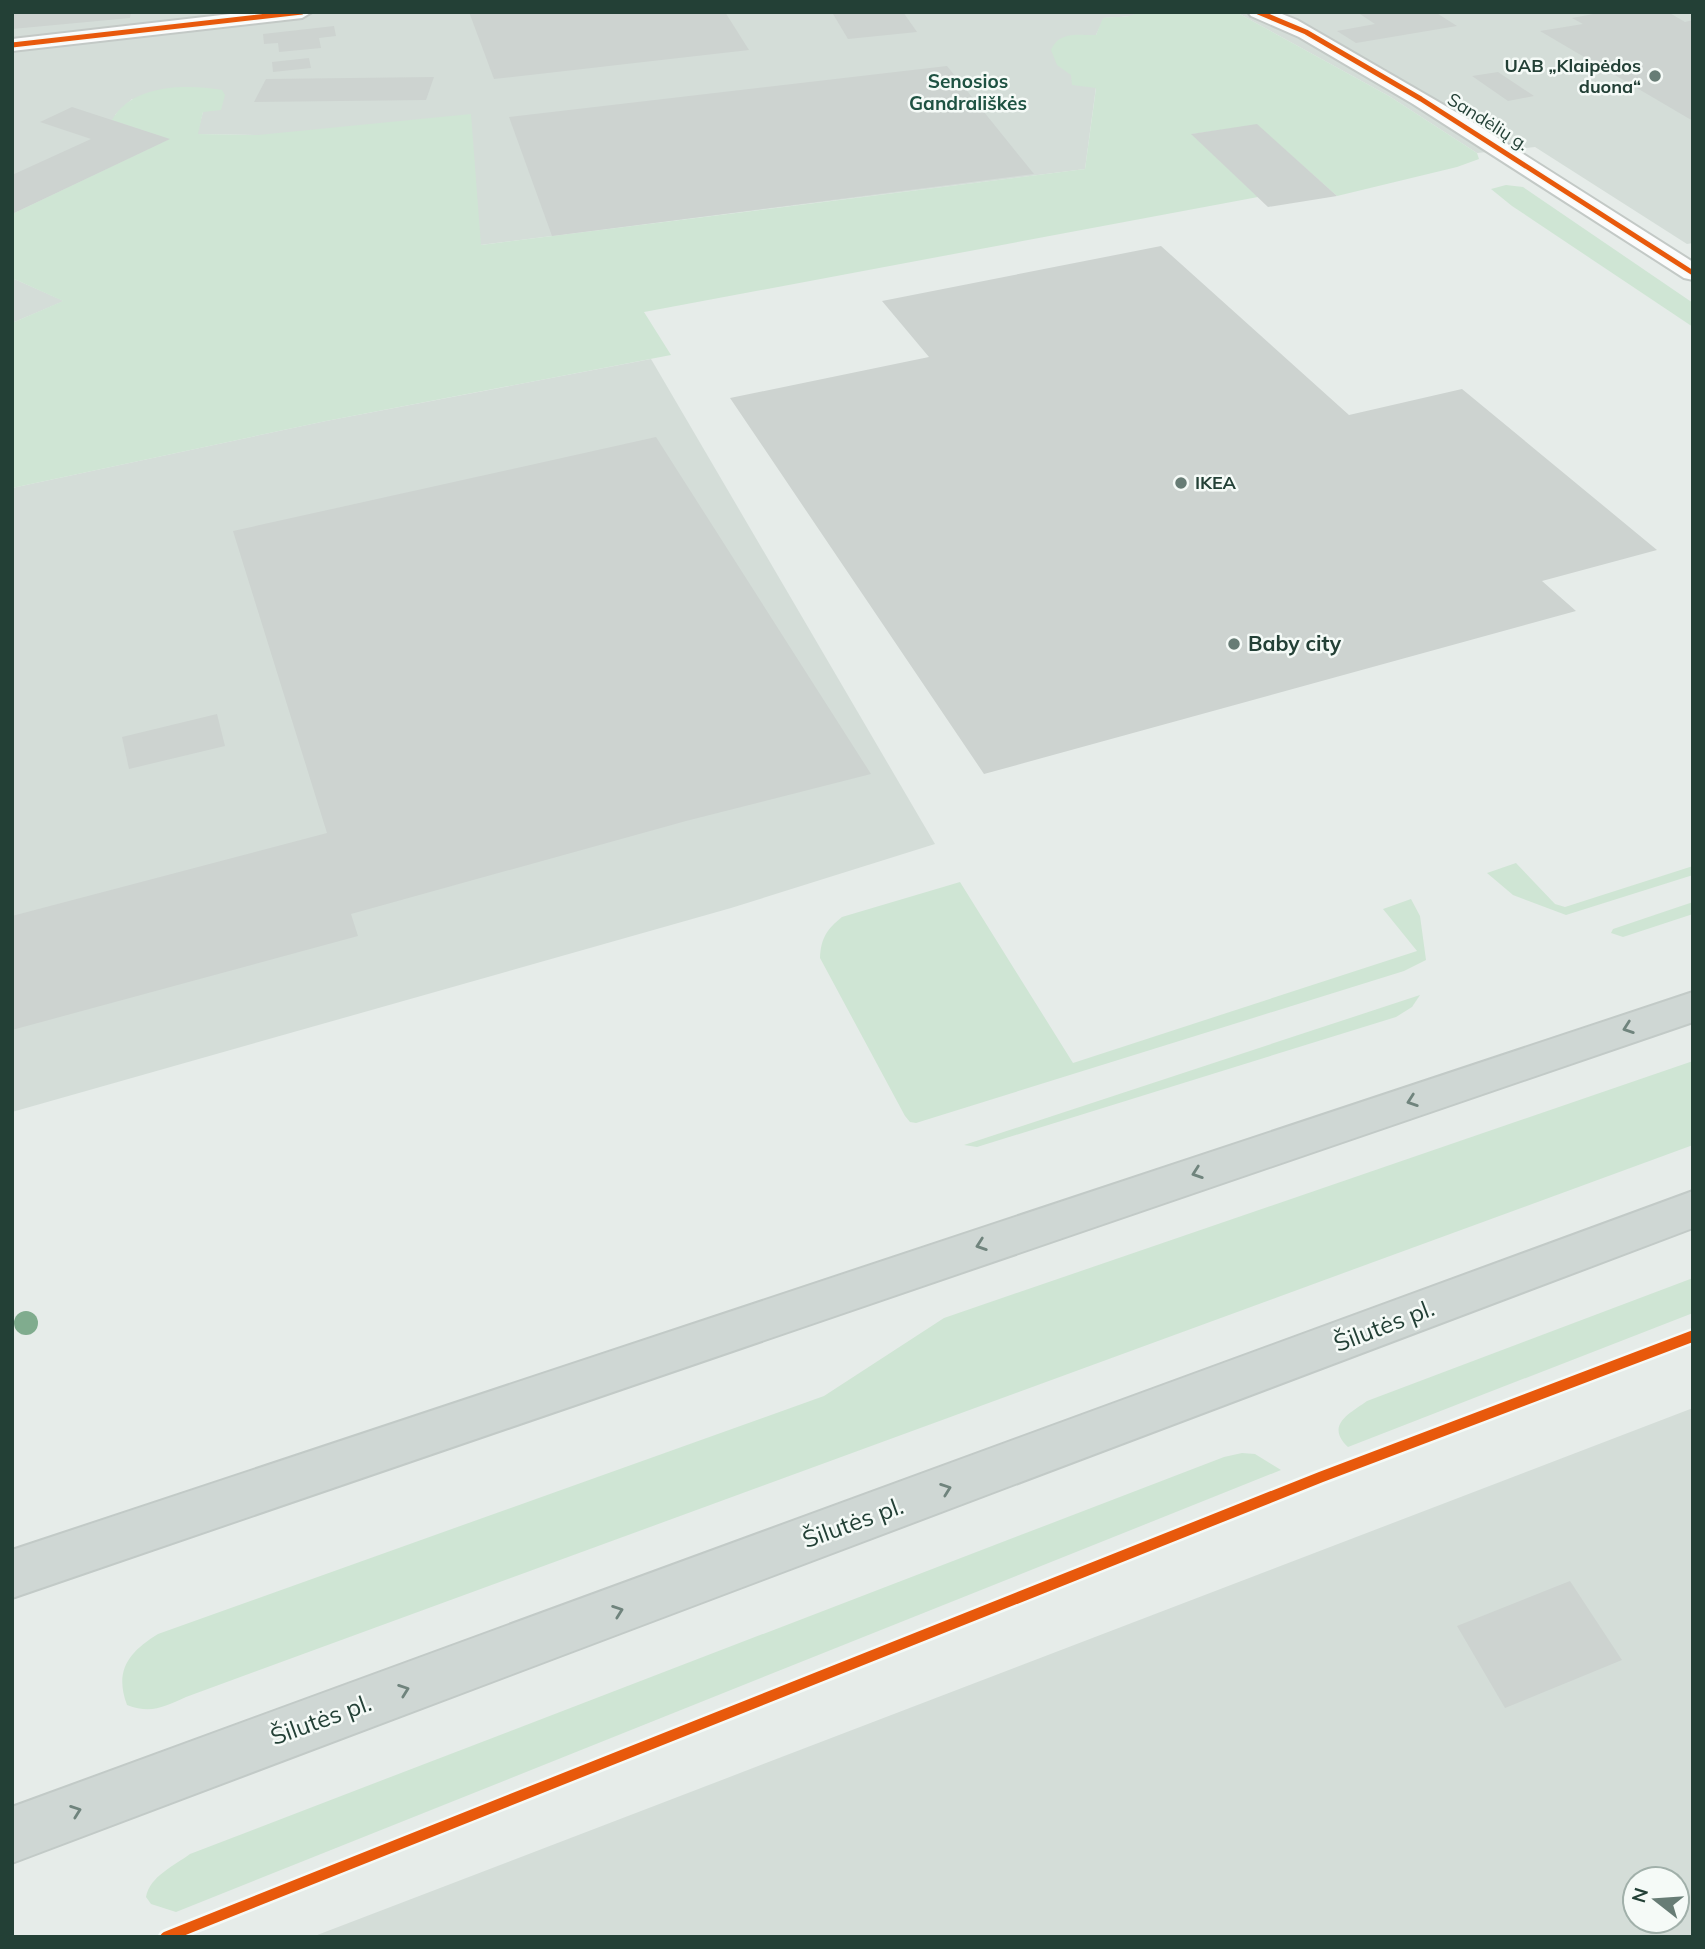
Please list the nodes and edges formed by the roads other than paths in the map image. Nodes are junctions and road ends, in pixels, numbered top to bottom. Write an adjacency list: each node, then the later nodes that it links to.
1 (302, 12): 3 (street)
2 (1258, 12): 4 (street, Sandėlių g.)
3 (12, 45)
4 (1693, 273)
5 (1693, 1007): 7 (main road, one-way to 7)
6 (1693, 1209): 8 (main road, Šilutės pl., one-way to 6)
7 (12, 1574)
8 (12, 1835)

